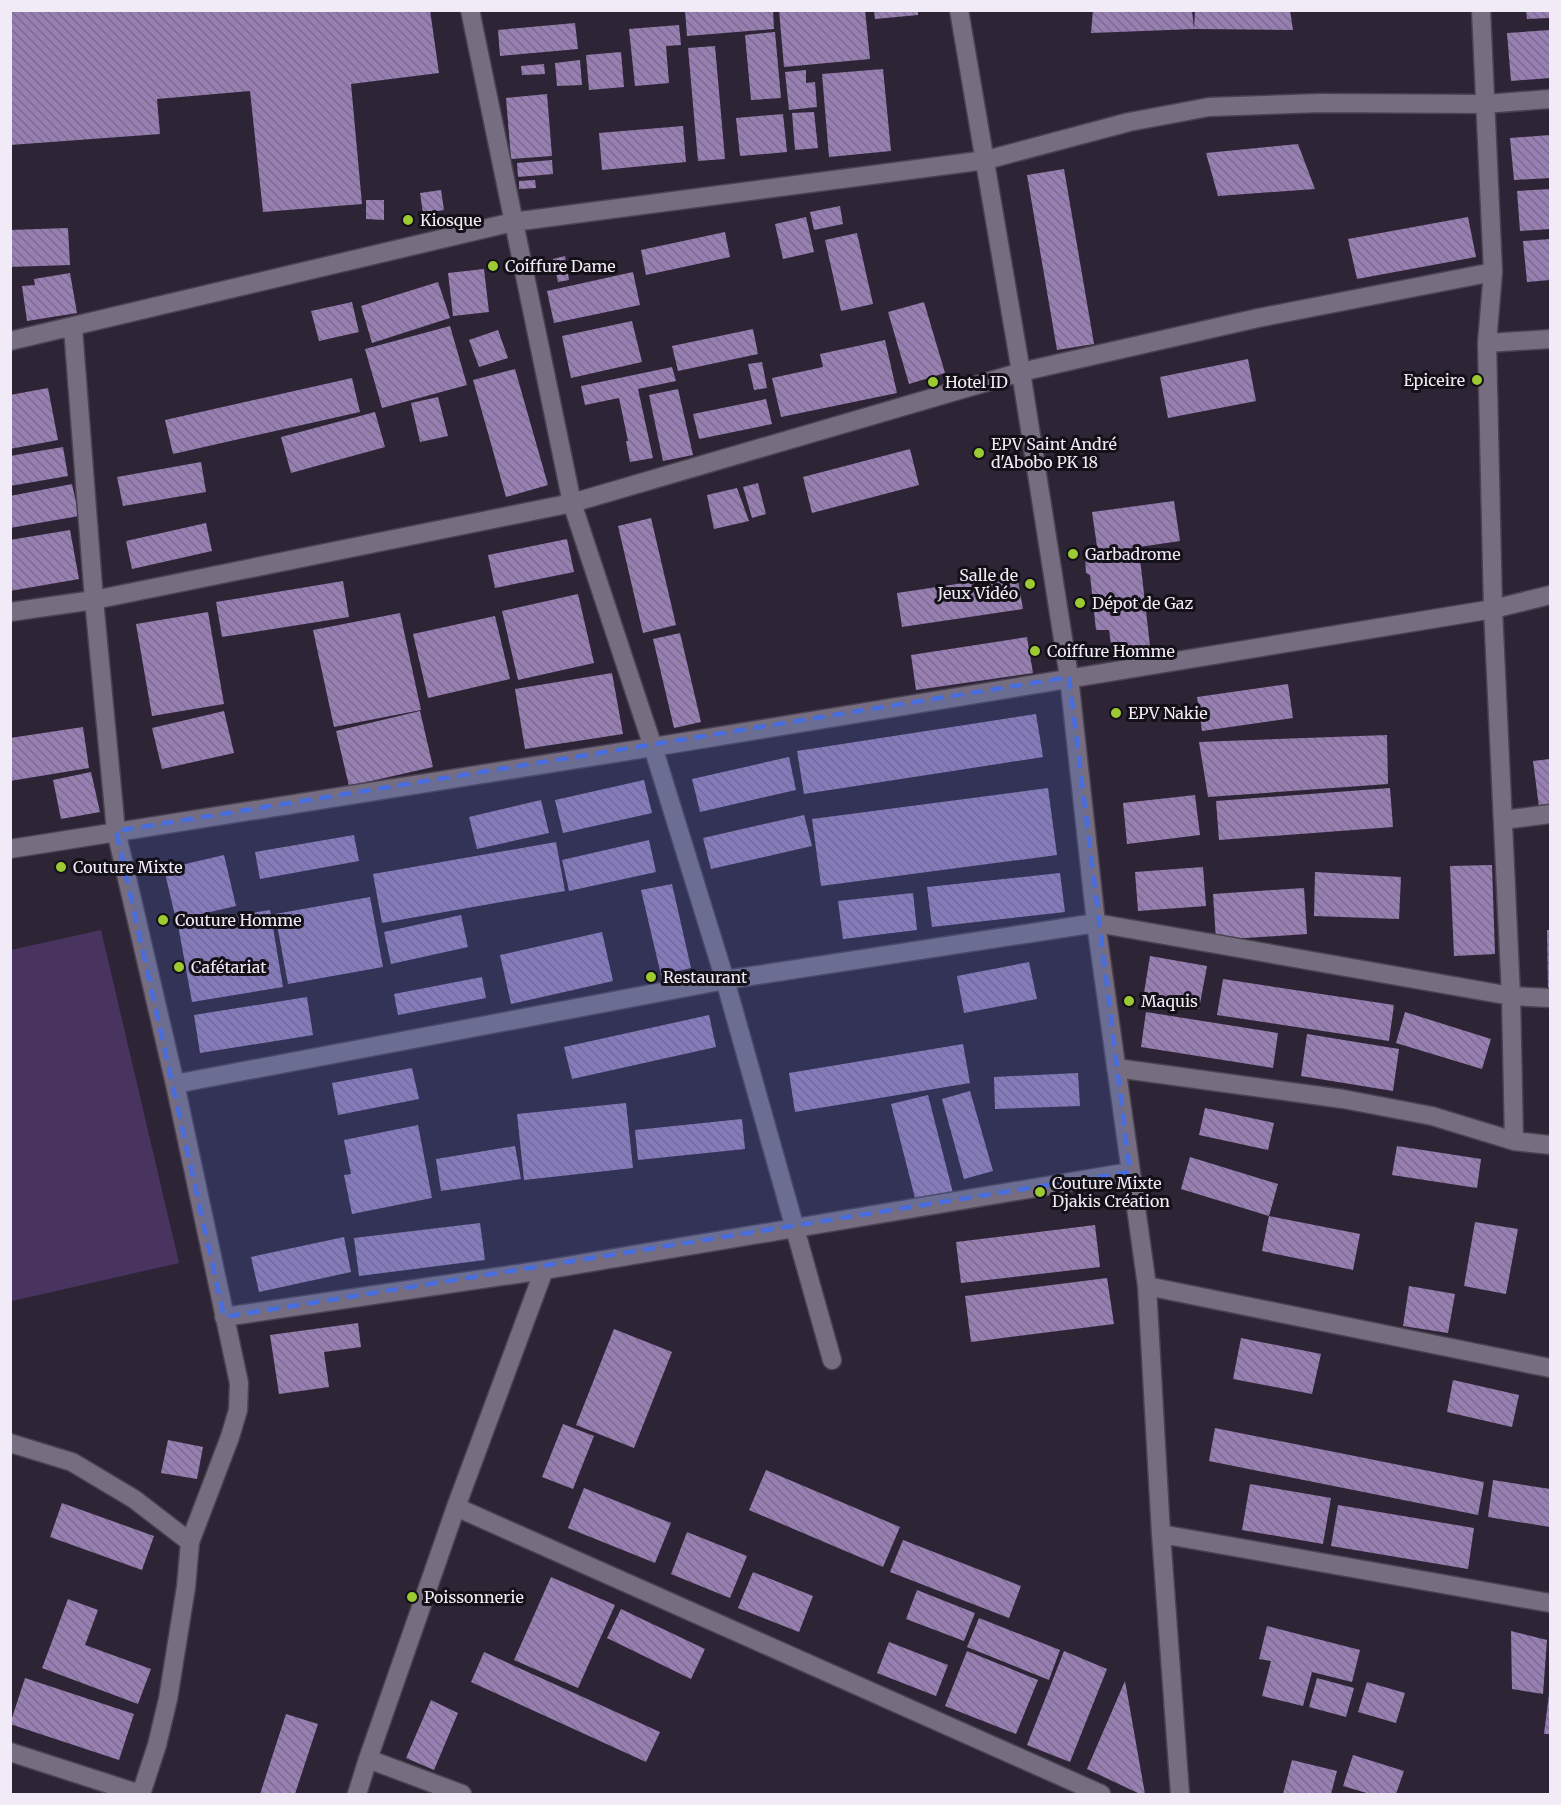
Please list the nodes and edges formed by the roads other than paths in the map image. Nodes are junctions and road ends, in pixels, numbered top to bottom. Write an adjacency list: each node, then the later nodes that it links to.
1 (470, 10): 7 (street)
2 (959, 10): 6 (street)
3 (1481, 10): 5 (street)
4 (1551, 99): 5 (street)
5 (1485, 104): 6 (street); 8 (street)
6 (986, 160): 7 (street); 13 (street)
7 (513, 222): 9 (street); 14 (street)
8 (1493, 272): 12 (street); 13 (street)
9 (73, 328): 11 (street); 16 (street)
10 (1551, 339): 12 (street)
11 (10, 341)
12 (1487, 343): 17 (street)
13 (1021, 372): 14 (street); 19 (street)
14 (572, 503): 16 (street); 20 (street)
15 (1551, 595): 17 (street)
16 (94, 600): 18 (street); 23 (street)
17 (1493, 609): 19 (street); 22 (street)
18 (10, 612)
19 (1069, 677): 20 (street); 25 (street)
20 (653, 747): 23 (street); 26 (street)
21 (1551, 814): 22 (street)
22 (1503, 820): 27 (street)
23 (116, 831): 24 (street); 30 (street)
24 (10, 849)
25 (1096, 923): 26 (street); 27 (street); 29 (street)
26 (724, 980): 30 (street); 34 (street)
27 (1511, 996): 28 (street); 31 (street)
28 (1551, 998)
29 (1116, 1068): 31 (street); 33 (street)
30 (175, 1084): 37 (street)
31 (1514, 1141): 32 (street)
32 (1551, 1144)
33 (1130, 1172): 34 (street); 36 (street)
34 (793, 1228): 35 (street); 38 (street)
35 (544, 1270): 37 (street); 41 (street)
36 (1147, 1286): 39 (street); 42 (street)
37 (224, 1317): 43 (street)
38 (832, 1360)
39 (1551, 1368)
40 (10, 1443): 43 (street)
41 (456, 1507): 46 (street); 50 (street)
42 (1161, 1534): 44 (street); 51 (street)
43 (189, 1542): 47 (street)
44 (1551, 1603)
45 (10, 1752): 47 (street)
46 (368, 1759): 48 (street); 49 (street)
47 (140, 1794)
48 (357, 1794)
49 (462, 1794)
50 (1101, 1794)
51 (1180, 1794)

